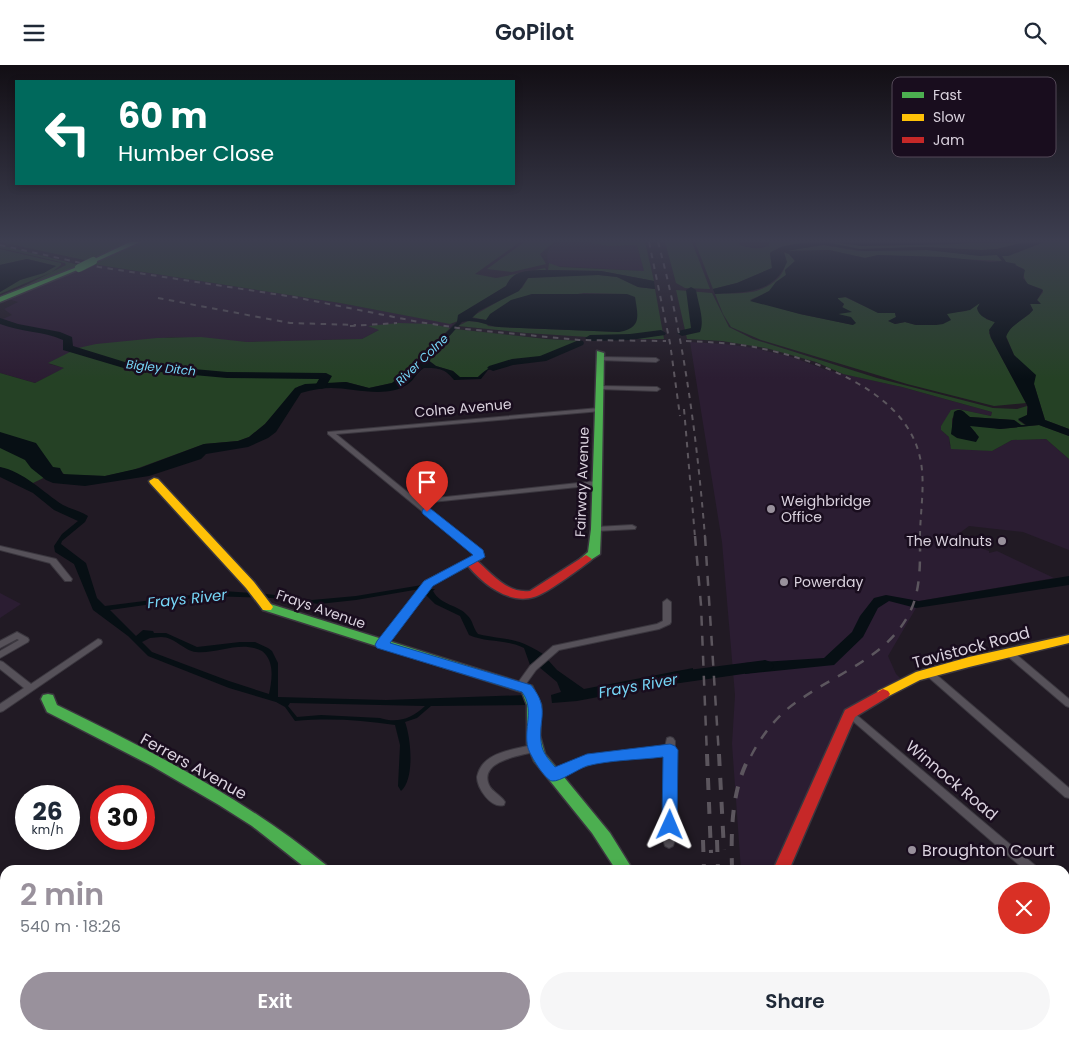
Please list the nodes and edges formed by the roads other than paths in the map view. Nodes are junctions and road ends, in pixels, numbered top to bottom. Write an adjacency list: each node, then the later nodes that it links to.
1 (31, 288): 2 (street, bridge)
2 (0, 300)
3 (600, 356): 4 (street); 5 (street, Fairway Avenue)
4 (656, 360)
5 (600, 388): 6 (street); 7 (street, Fairway Avenue)
6 (657, 389)
7 (599, 410): 9 (street, Fairway Avenue); 10 (street, Colne Avenue)
8 (154, 481): 20 (street, Frays Avenue)
9 (597, 483): 10 (street); 12 (street, Fairway Avenue)
10 (414, 502): 14 (street)
11 (632, 527): 12 (street)
12 (596, 529): 14 (street, Fairway Avenue)
13 (0, 548): 15 (street)
14 (471, 562): 20 (street)
15 (68, 579)
16 (667, 602): 26 (street)
17 (1069, 639): 21 (street, Tavistock Road)
18 (98, 641): 25 (street)
19 (0, 645): 22 (street)
20 (381, 645): 26 (street, Frays Avenue)
21 (1008, 652): 24 (street, Tavistock Road); 28 (street)
22 (0, 655)
23 (0, 663): 25 (street)
24 (929, 673): 30 (street, Tavistock Road); 33 (street)
25 (30, 688): 29 (street)
26 (523, 688): 31 (street)
27 (48, 699): 36 (street, Ferrers Avenue)
28 (1068, 702)
29 (0, 709)
30 (850, 714): 38 (street); 39 (street, Winnock Road)
31 (535, 748): 32 (street); 34 (street)
32 (554, 776): 35 (street); 37 (street)
33 (1069, 794)
34 (500, 802)
35 (670, 843)
36 (314, 865)
37 (622, 865)
38 (783, 865)
39 (1026, 865)

